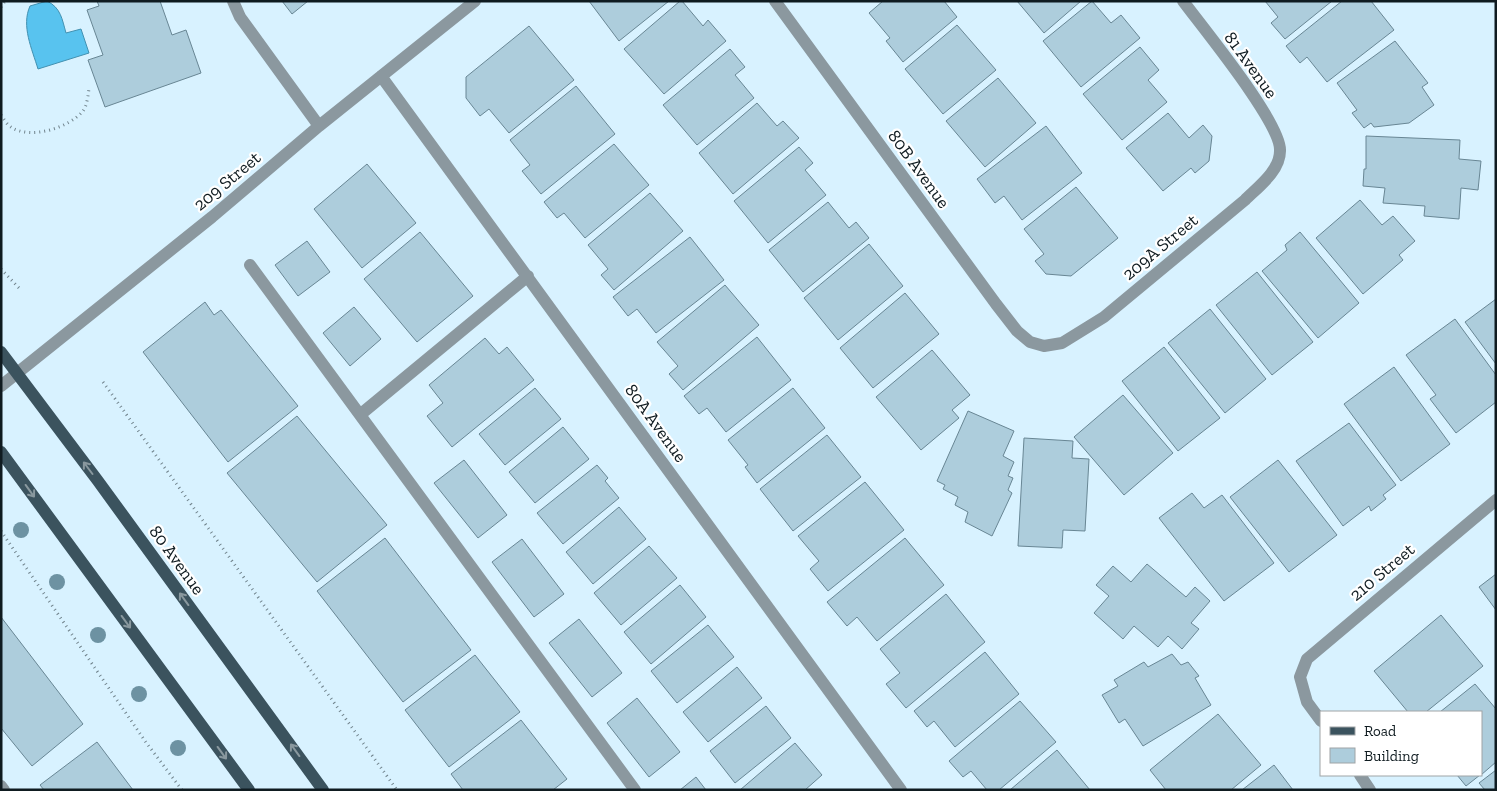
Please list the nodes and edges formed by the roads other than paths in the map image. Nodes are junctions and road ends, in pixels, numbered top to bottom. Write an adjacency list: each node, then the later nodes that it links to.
1 (233, 1): 6 (street)
2 (475, 1): 5 (street, 209 Street)
3 (775, 1): 10 (street, 80B Avenue)
4 (1183, 1): 7 (street, 81 Avenue)
5 (381, 76): 6 (street, 209 Street); 9 (street, 80A Avenue)
6 (319, 126): 12 (street, 209 Street)
7 (1280, 153): 10 (street, 209A Street)
8 (250, 264): 14 (street)
9 (528, 276): 14 (street); 24 (street, 80A Avenue)
10 (1044, 346)
11 (1, 352): 12 (main road, 80 Avenue)
12 (17, 374): 13 (street, 209 Street); 22 (main road, 80 Avenue, one-way to 12)
13 (1, 386)
14 (361, 414): 23 (street)
15 (1, 452): 21 (main road, one-way to 21)
16 (1496, 500): 17 (street, 210 Street)
17 (1320, 720)
18 (1361, 776): 25 (street)
19 (1, 786): 20 (street)
20 (4, 790)
21 (249, 790)
22 (323, 790)
23 (635, 790)
24 (901, 790)
25 (1370, 790)

